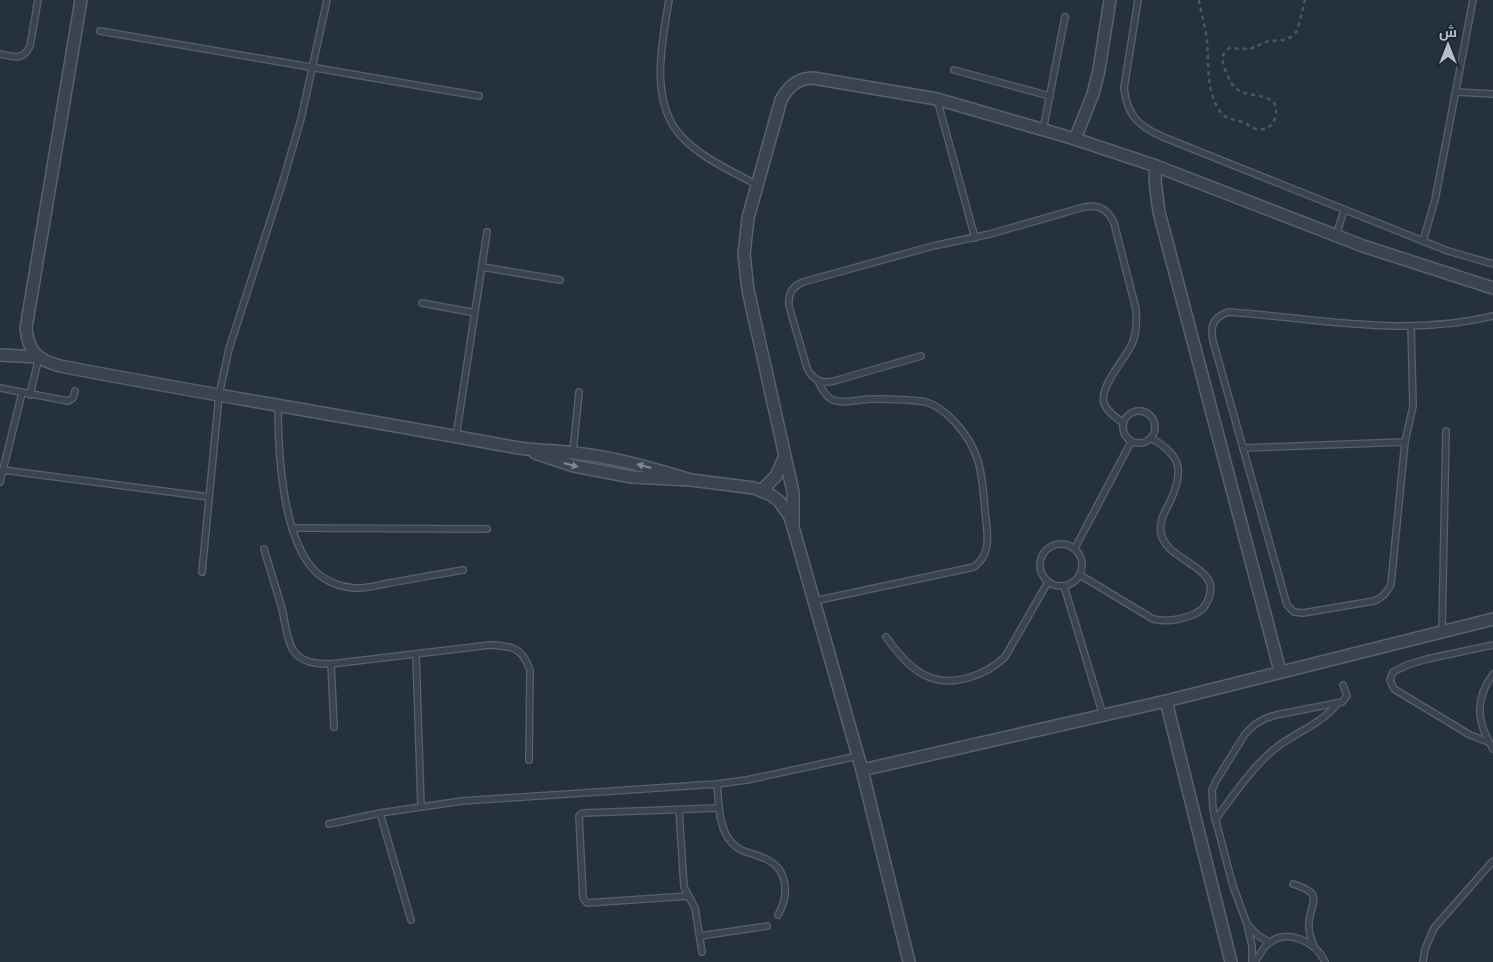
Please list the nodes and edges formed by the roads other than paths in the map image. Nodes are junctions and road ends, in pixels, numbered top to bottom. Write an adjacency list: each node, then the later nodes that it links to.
1 (38, 0): 10 (lane)
2 (81, 0): 37 (street)
3 (328, 0): 11 (lane)
4 (669, 0): 21 (lane)
5 (1110, 0): 19 (street)
6 (1138, 0): 22 (lane)
7 (1473, 0): 13 (lane)
8 (1065, 17): 16 (lane)
9 (100, 32): 11 (lane)
10 (0, 54)
11 (313, 68): 15 (lane); 44 (lane)
12 (954, 70): 16 (lane)
13 (1456, 92): 14 (lane); 26 (lane)
14 (1493, 94)
15 (479, 96)
16 (1050, 96): 18 (lane)
17 (937, 99): 18 (street); 21 (street); 25 (lane)
18 (1044, 130): 19 (street)
19 (1075, 139): 20 (street)
20 (1156, 166): 24 (street); 78 (street)
21 (758, 185): 55 (street)
22 (1344, 210): 24 (lane); 26 (lane)
23 (487, 232): 28 (lane)
24 (1336, 236): 30 (street)
25 (975, 238): 38 (lane); 46 (lane)
26 (1423, 241): 27 (lane)
27 (1493, 264)
28 (482, 267): 29 (lane); 32 (lane)
29 (560, 280)
30 (1493, 288)
31 (422, 303): 32 (lane)
32 (475, 312): 48 (lane)
33 (1493, 316): 34 (lane)
34 (1411, 326): 51 (lane); 52 (lane)
35 (0, 355): 37 (street)
36 (921, 356): 38 (lane)
37 (39, 357): 43 (lane); 44 (street)
38 (818, 381): 71 (lane)
39 (0, 388): 42 (lane)
40 (75, 392): 43 (lane)
41 (579, 392): 54 (lane)
42 (22, 393): 43 (lane); 56 (lane)
43 (30, 394)
44 (219, 395): 45 (street); 60 (lane)
45 (278, 406): 48 (street); 62 (lane)
46 (1123, 423): 49 (lane); 50 (lane)
47 (1446, 431): 73 (lane)
48 (456, 437): 53 (street)
49 (1151, 438): 50 (lane); 68 (lane)
50 (1131, 442): 64 (lane)
51 (1406, 442): 52 (lane); 52 (lane)
52 (1243, 448)
53 (524, 450): 54 (street); 57 (street, one-way to 57)
54 (573, 452): 57 (street, one-way to 54)
55 (784, 458): 59 (street); 61 (street)
56 (3, 470): 58 (lane); 60 (lane)
57 (691, 480): 59 (street)
58 (0, 482)
59 (762, 490): 61 (street)
60 (209, 497): 67 (lane)
61 (793, 527): 71 (street)
62 (292, 528): 63 (lane); 66 (lane)
63 (487, 529)
64 (1075, 548): 68 (lane); 69 (lane)
65 (264, 549): 77 (lane)
66 (463, 570)
67 (202, 572)
68 (1080, 575): 70 (lane)
69 (1048, 582): 70 (lane); 74 (lane)
70 (1064, 586): 83 (lane)
71 (814, 600): 87 (street)
72 (1493, 619): 73 (street)
73 (1442, 632): 78 (street)
74 (886, 637)
75 (1493, 645): 85 (lane)
76 (416, 654): 77 (lane); 88 (lane); 91 (lane)
77 (331, 664): 84 (lane)
78 (1280, 671): 81 (street)
79 (1493, 674): 85 (lane)
80 (1343, 685): 82 (lane)
81 (1166, 701): 83 (street); 109 (street)
82 (1338, 703): 95 (lane); 95 (lane)
83 (1103, 716): 89 (street)
84 (334, 727)
85 (1489, 742): 86 (lane)
86 (1493, 749)
87 (858, 756): 89 (street); 90 (lane)
88 (529, 760)
89 (862, 770): 108 (street)
90 (717, 784): 91 (lane); 92 (lane)
91 (421, 806): 94 (lane)
92 (719, 808): 93 (lane); 100 (lane)
93 (679, 810): 99 (lane); 99 (lane)
94 (380, 813): 96 (lane); 101 (lane)
95 (1215, 820): 102 (lane)
96 (329, 824)
97 (1493, 862): 112 (lane)
98 (1293, 884): 106 (lane)
99 (688, 896): 104 (lane)
100 (778, 915)
101 (411, 920)
102 (1247, 924): 105 (lane); 110 (lane)
103 (767, 926): 104 (lane)
104 (700, 936): 107 (lane)
105 (1269, 942): 106 (lane); 110 (lane)
106 (1314, 946): 111 (lane)
107 (702, 952)
108 (909, 962)
109 (1230, 962)
110 (1254, 962)
111 (1325, 962)
112 (1423, 962)

